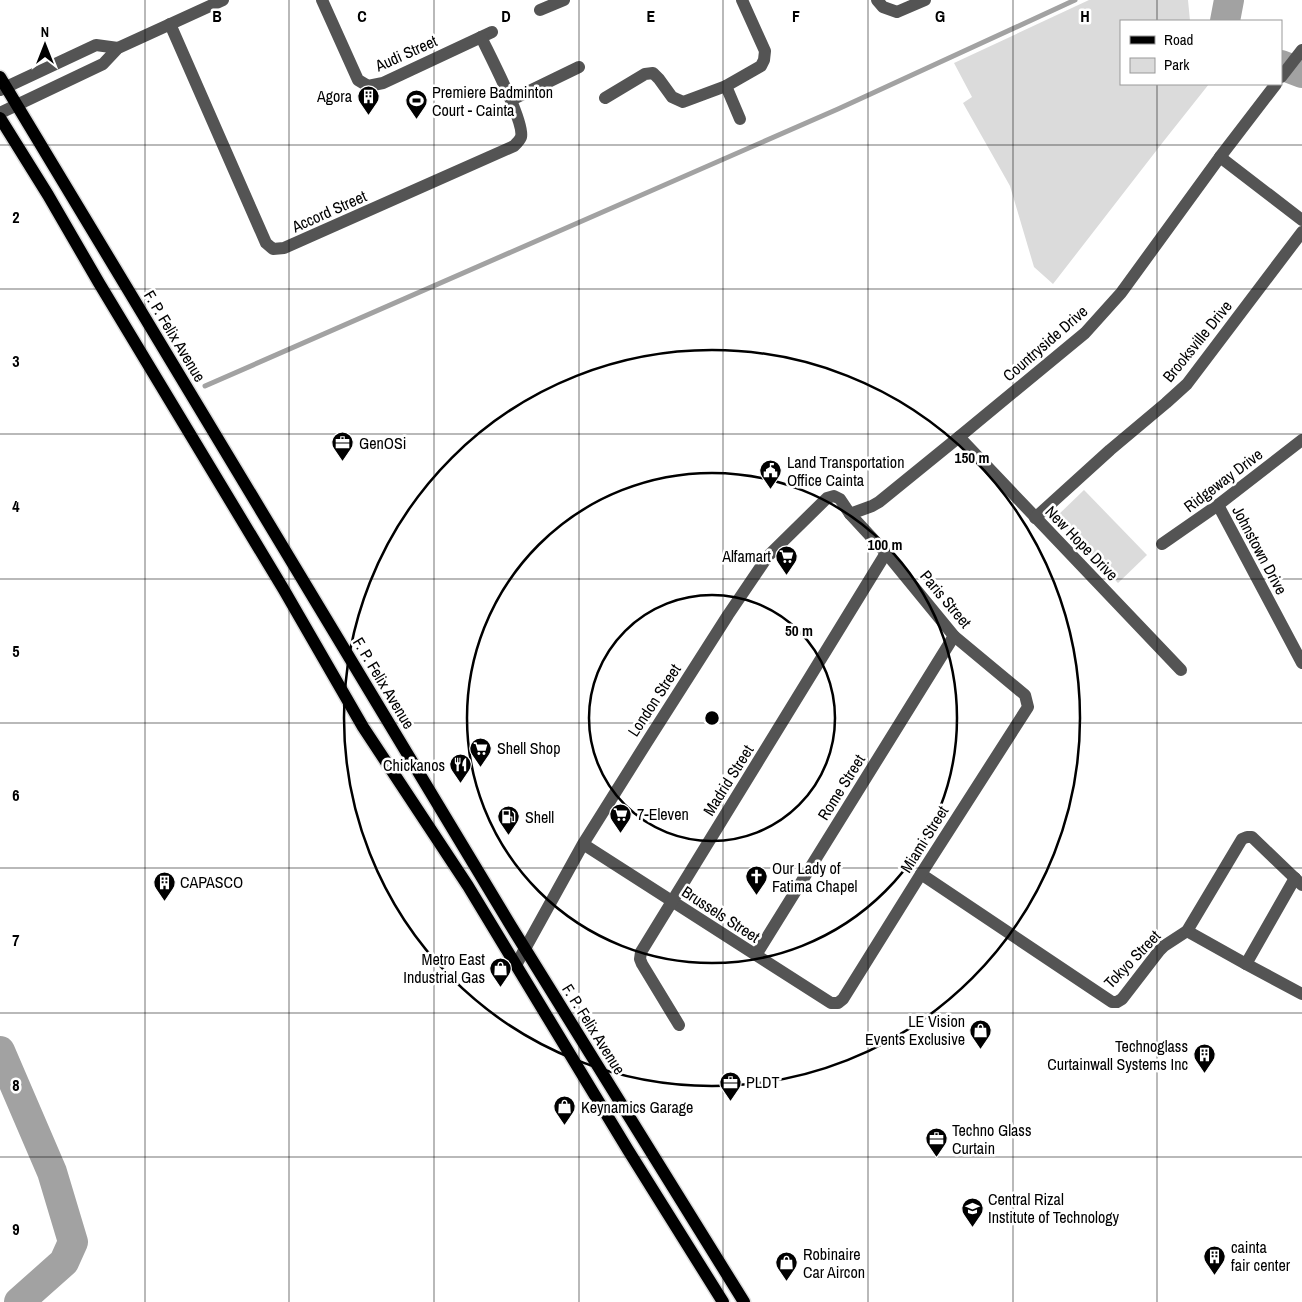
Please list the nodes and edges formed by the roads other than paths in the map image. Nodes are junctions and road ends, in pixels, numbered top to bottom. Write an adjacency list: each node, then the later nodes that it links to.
1 (223, 0): 8 (street)
2 (322, 0): 9 (street, Audi Street)
3 (564, 0): 7 (street)
4 (742, 0): 17 (street)
5 (877, 0): 6 (street)
6 (925, 0)
7 (540, 10)
8 (170, 24): 10 (street); 20 (street, Accord Street)
9 (486, 34): 20 (street, Accord Street)
10 (118, 48): 13 (street); 18 (street)
11 (1302, 50): 14 (street, Countryside Drive)
12 (579, 67): 20 (street)
13 (40, 71): 15 (street); 18 (street)
14 (1282, 76)
15 (2, 85): 21 (main road, F. P. Felix Avenue)
16 (1275, 85): 25 (street, Countryside Drive)
17 (726, 86): 19 (street); 24 (street)
18 (49, 89): 21 (street)
19 (605, 98)
20 (511, 100)
21 (16, 104): 22 (street); 44 (main road, F. P. Felix Avenue)
22 (0, 113)
23 (0, 118): 47 (main road, F. P. Felix Avenue)
24 (740, 119)
25 (1220, 157): 26 (street); 28 (street, Countryside Drive)
26 (1302, 220)
27 (1302, 232): 32 (street, Brooksville Drive)
28 (959, 437): 31 (street, Countryside Drive); 32 (street, New Hope Drive)
29 (1301, 443): 30 (street, Ridgeway Drive)
30 (1218, 505): 33 (street, Ridgeway Drive); 36 (street, Johnstown Drive)
31 (850, 514): 34 (street, Paris Street); 39 (street, London Street)
32 (1035, 518): 37 (street, New Hope Drive)
33 (1162, 544)
34 (886, 553): 35 (street, Paris Street); 42 (street, Madrid Street)
35 (954, 636): 38 (street, Paris Street); 45 (street, Rome Street)
36 (1302, 663)
37 (1181, 670)
38 (1025, 695): 40 (street, Miami Street)
39 (583, 844): 42 (street, Brussels Street); 44 (street, London Street)
40 (921, 874): 43 (street, Tokyo Street); 49 (street, Miami Street)
41 (1298, 882): 43 (street, Tokyo Street); 46 (street)
42 (672, 902): 45 (street, Brussels Street); 50 (street, Madrid Street)
43 (1186, 930): 46 (street)
44 (525, 948): 47 (street, London Street); 51 (main road, F. P. Felix Avenue)
45 (756, 955): 49 (street, Brussels Street)
46 (1246, 964): 48 (street)
47 (516, 965): 52 (main road, F. P. Felix Avenue)
48 (1302, 993)
49 (843, 999)
50 (679, 1025)
51 (644, 1140): 52 (main road); 53 (main road, F. P. Felix Avenue)
52 (628, 1150): 54 (main road, F. P. Felix Avenue)
53 (735, 1287): 54 (main road); 55 (main road, F. P. Felix Avenue)
54 (721, 1300)
55 (744, 1302)

